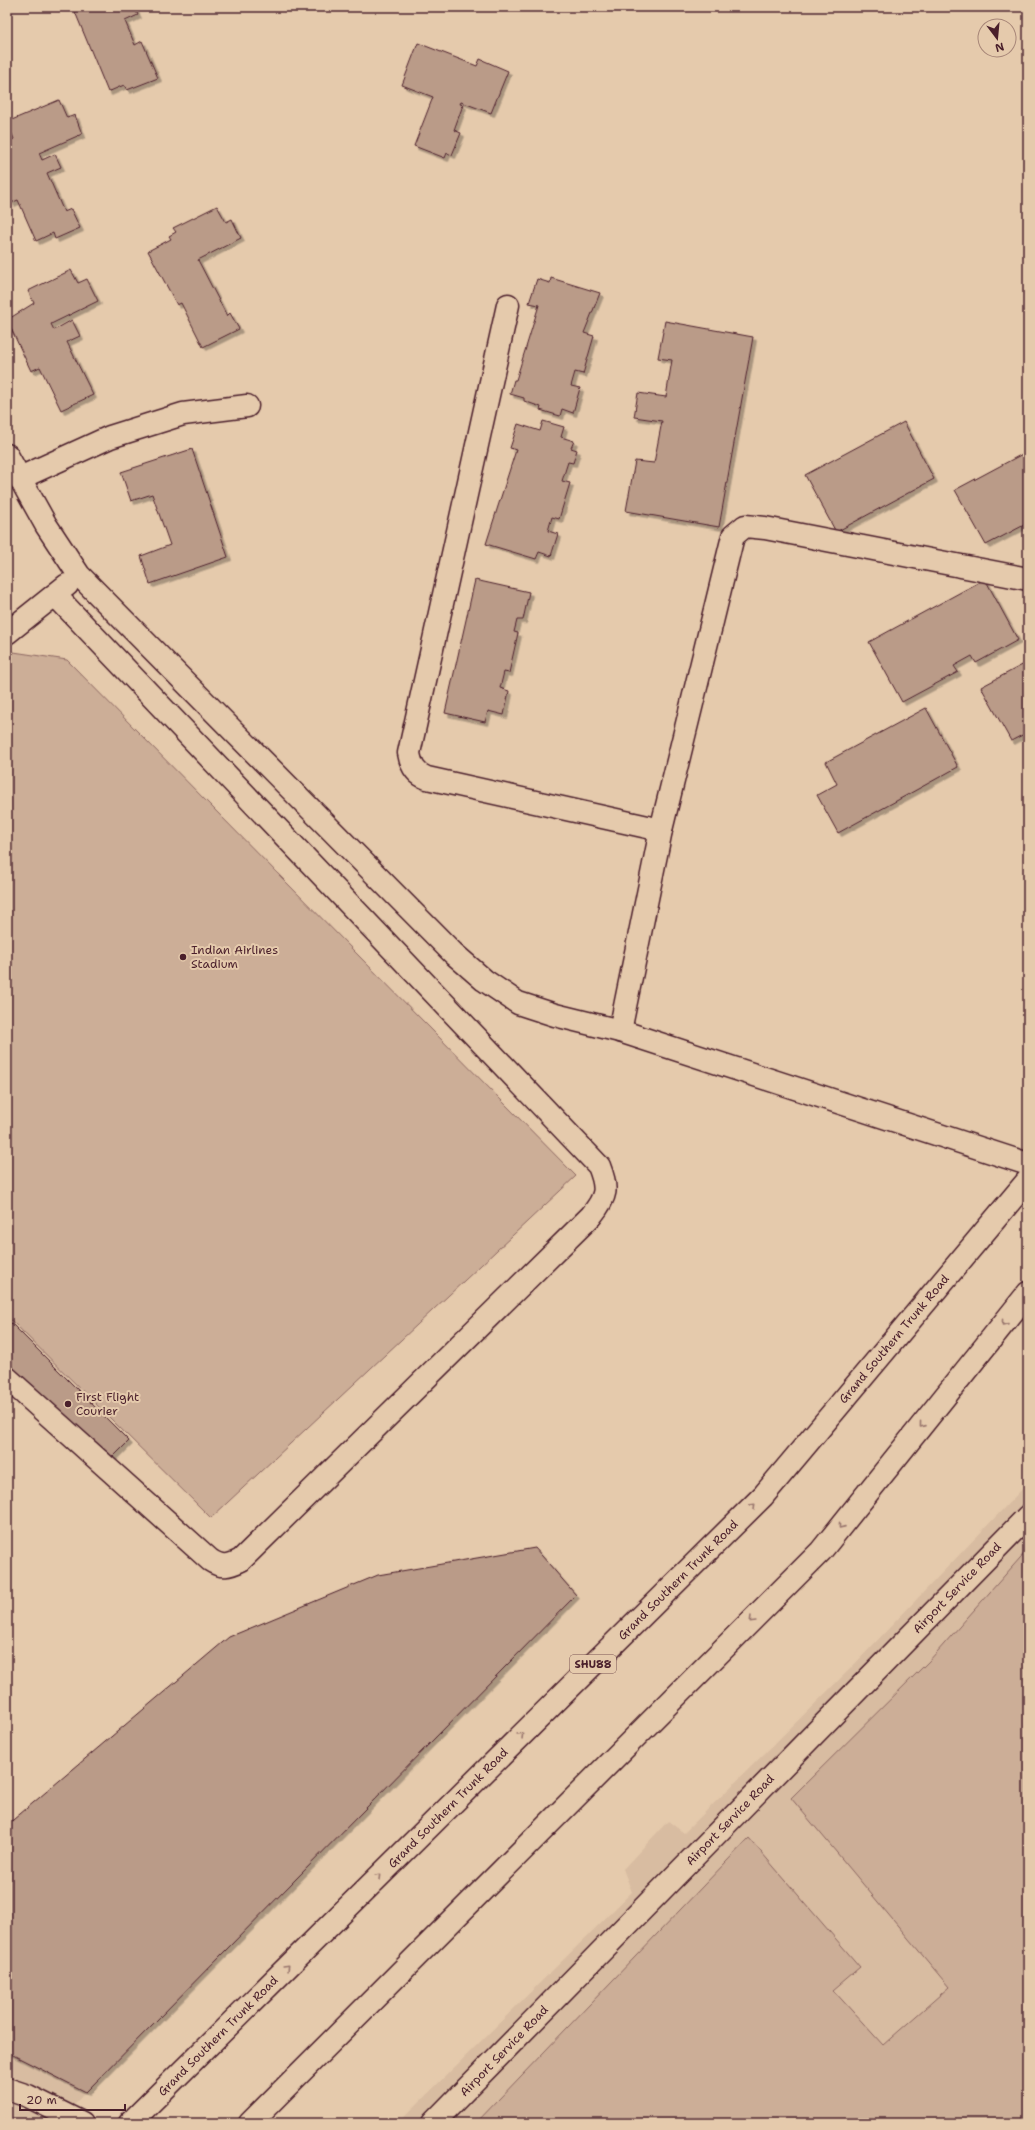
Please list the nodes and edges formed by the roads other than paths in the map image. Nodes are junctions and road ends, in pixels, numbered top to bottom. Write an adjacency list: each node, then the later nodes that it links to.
1 (508, 304): 9 (main road)
2 (247, 406): 4 (main road)
3 (7, 454): 4 (main road)
4 (20, 478): 5 (main road)
5 (78, 575): 7 (main road); 10 (main road)
6 (1028, 579): 9 (main road)
7 (55, 595): 8 (main road); 14 (main road)
8 (7, 633)
9 (661, 830): 10 (main road)
10 (620, 1031): 11 (main road)
11 (1028, 1164)
12 (1028, 1180): 18 (main road, Grand Southern Trunk Road / SHU88, one-way to 12)
13 (1028, 1293): 19 (main road, one-way to 19)
14 (7, 1378)
15 (1028, 1516): 20 (main road, Airport Service Road)
16 (7, 2089): 17 (main road)
17 (82, 2123)
18 (130, 2123)
19 (250, 2123)
20 (433, 2123)

